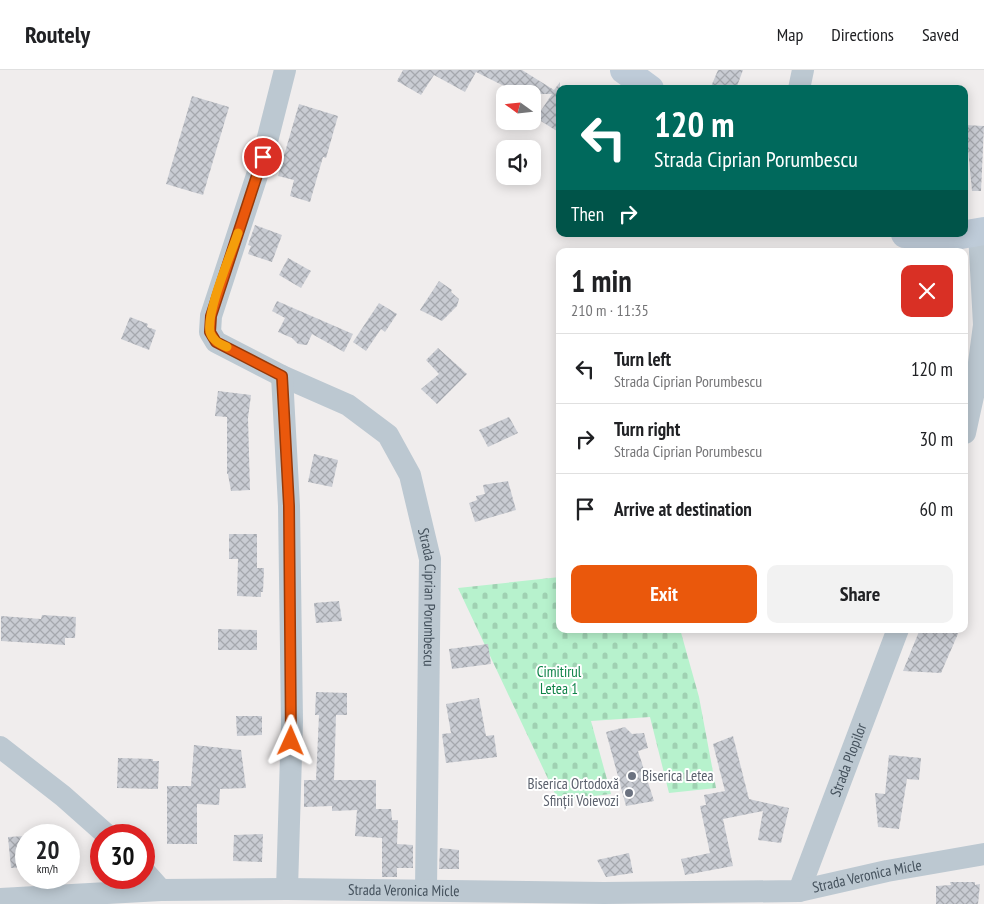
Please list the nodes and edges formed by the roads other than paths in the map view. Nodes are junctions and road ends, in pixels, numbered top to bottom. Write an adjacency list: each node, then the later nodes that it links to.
1 (284, 70): 8 (street, Strada Ciprian Porumbescu)
2 (624, 70): 4 (main road)
3 (803, 70): 5 (street)
4 (645, 85)
5 (800, 85)
6 (982, 232): 7 (main road); 9 (street)
7 (968, 234)
8 (282, 376): 15 (street); 17 (street, Strada Ciprian Porumbescu)
9 (968, 418)
10 (896, 633): 18 (street, Strada Plopilor)
11 (0, 747): 12 (street)
12 (94, 824)
13 (984, 854): 18 (street, Strada Veronica Micle)
14 (155, 884): 16 (street)
15 (287, 889): 16 (street, Strada Veronica Micle); 17 (street, Strada Veronica Micle)
16 (161, 890): 20 (street, Strada Veronica Micle)
17 (426, 890): 19 (street, Strada Veronica Micle)
18 (799, 891): 19 (street, Strada Veronica Micle)
19 (747, 898)
20 (0, 899)

